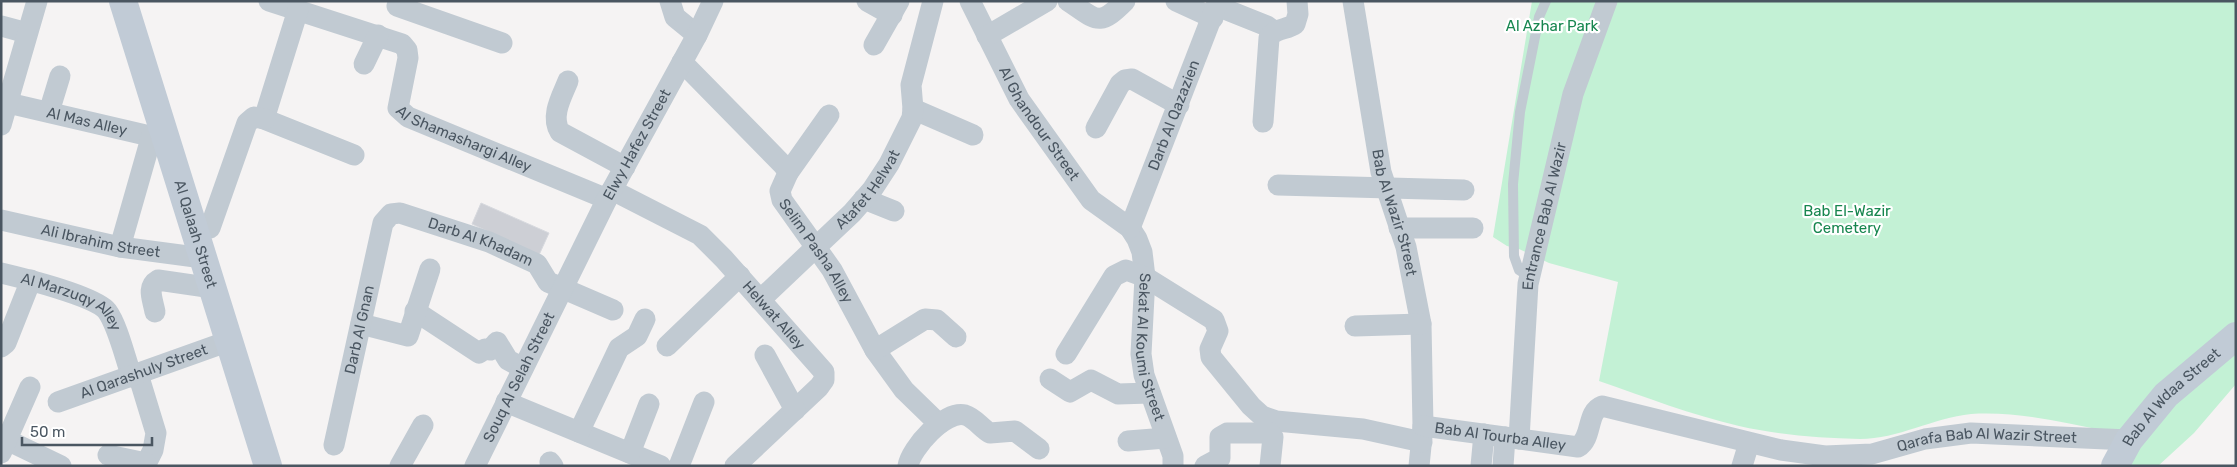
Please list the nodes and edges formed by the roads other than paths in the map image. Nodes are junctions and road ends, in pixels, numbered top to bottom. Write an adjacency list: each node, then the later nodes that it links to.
1 (37, 1): 24 (street)
2 (123, 1): 43 (main road, Al Qalaah Street)
3 (140, 1): 55 (main road, Al Qalaah Street)
4 (270, 1): 21 (street)
5 (670, 1): 25 (street)
6 (713, 1): 25 (street, Elwy Hafez Street)
7 (867, 1): 19 (street)
8 (970, 1): 27 (street, Al Ghandour Street)
9 (1047, 1): 27 (street)
10 (1068, 1): 11 (street)
11 (1125, 1)
12 (1176, 1): 20 (street)
13 (1297, 1): 23 (street)
14 (1353, 1): 48 (street, Bab Al Wazir Street)
15 (1546, 1): 66 (lane)
16 (1607, 1): 66 (street, Entrance Bab Al Wazir)
17 (927, 3): 35 (street)
18 (398, 4): 26 (street); 28 (street)
19 (896, 8): 29 (street)
20 (1216, 8): 23 (street); 34 (street, Darb Al Qazazien)
21 (298, 10): 26 (street); 39 (street)
22 (1, 26): 24 (street)
23 (1274, 31): 40 (street)
24 (27, 33): 38 (street)
25 (697, 35): 30 (street, Elwy Hafez Street)
26 (383, 36): 31 (street); 50 (street, Al Shamashargi Alley)
27 (987, 36): 56 (street, Al Ghandour Street)
28 (502, 43)
29 (874, 45)
30 (682, 62): 45 (street, Elwy Hafez Street); 46 (street, Selim Pasha Alley)
31 (364, 64)
32 (60, 76): 36 (street)
33 (568, 81): 45 (street)
34 (1178, 105): 41 (street); 56 (street, Darb Al Qazazien)
35 (914, 109): 42 (street); 51 (street, Atafet Helwat)
36 (49, 112): 38 (street, Al Mas Alley); 43 (street, Al Mas Alley)
37 (829, 115): 46 (street)
38 (3, 118)
39 (265, 119): 44 (street); 55 (street)
40 (1263, 122)
41 (1096, 128)
42 (974, 135)
43 (160, 138): 59 (street); 61 (main road, Al Qalaah Street)
44 (354, 155)
45 (625, 167): 50 (street, Elwy Hafez Street)
46 (788, 173): 60 (street, Selim Pasha Alley)
47 (1278, 185): 48 (street)
48 (1385, 188): 49 (street); 57 (street, Bab Al Wazir Street)
49 (1464, 190)
50 (610, 194): 64 (street, Helwat Alley); 69 (street, Elwy Hafez Street)
51 (864, 199): 52 (street); 60 (street, Atafet Helwat)
52 (894, 211)
53 (388, 216): 69 (street, Darb Al Khadam); 75 (street, Darb Al Gnan)
54 (1, 220): 59 (street, Ali Ibrahim Street)
55 (210, 228): 114 (main road, Al Qalaah Street)
56 (1130, 228): 65 (street, Sekat Al Koumi Street)
57 (1399, 228): 58 (street); 76 (street, Bab Al Wazir Street)
58 (1473, 228)
59 (120, 247): 61 (street, Ali Ibrahim Street)
60 (816, 247): 70 (street, Atafet Helwat); 83 (street, Selim Pasha Alley)
61 (203, 258): 68 (main road, Al Qalaah Street)
62 (430, 269): 72 (street)
63 (1, 273): 67 (street, Al Marzuqy Alley)
64 (740, 276): 70 (street, Helwat Alley); 81 (street)
65 (1145, 277): 84 (street); 90 (street, Sekat Al Koumi Street); 99 (street, Bab Al Tourba Alley)
66 (1530, 277): 102 (street, Entrance Bab Al Wazir)
67 (31, 280): 82 (street); 87 (street, Al Marzuqy Alley)
68 (213, 288): 73 (street); 80 (main road, Al Qalaah Street)
69 (563, 289): 71 (street, Darb Al Khadam); 86 (street, Souq Al Selah Street)
70 (760, 300): 95 (street, Helwat Alley)
71 (613, 310)
72 (414, 311): 75 (street); 86 (street)
73 (155, 312)
74 (645, 319): 98 (street)
75 (361, 324): 106 (street, Darb Al Gnan)
76 (1421, 324): 77 (street); 99 (street, Bab Al Wazir Street)
77 (1355, 326)
78 (2236, 336): 103 (main road, Bab Al Wdaa Street)
79 (956, 337): 83 (street)
80 (230, 342): 87 (street, Al Qarashuly Street); 114 (main road, Al Qalaah Street)
81 (667, 346)
82 (1, 347)
83 (875, 350): 97 (street, Selim Pasha Alley)
84 (1066, 354)
85 (765, 355): 95 (street)
86 (523, 368): 92 (street, Souq Al Selah Street)
87 (135, 375): 91 (street, Al Qarashuly Street); 113 (street, Al Marzuqy Alley)
88 (1050, 379): 90 (street)
89 (30, 387): 107 (street)
90 (1150, 394): 101 (street, Sekat Al Koumi Street)
91 (58, 402)
92 (506, 402): 98 (street); 116 (street, Souq Al Selah Street)
93 (704, 402): 118 (street)
94 (649, 404): 110 (street)
95 (795, 410): 119 (street, Helwat Alley)
96 (423, 424): 115 (street)
97 (939, 424): 109 (street); 120 (street)
98 (579, 432): 110 (street)
99 (1422, 434): 100 (street, Bab Al Tourba Alley); 124 (street, Bab Al Wazir Street)
100 (1484, 434): 102 (street, Bab Al Tourba Alley); 125 (street)
101 (1166, 438): 104 (street); 121 (street, Sekat Al Koumi Street)
102 (1512, 438): 108 (street, Bab Al Tourba Alley); 126 (street, Entrance Bab Al Wazir)
103 (2129, 440): 105 (street, Qarafa Bab Al Wazir Street); 128 (main road, Bab Al Wdaa Street)
104 (1128, 442)
105 (1749, 443): 108 (street, Qarafa Bab Al Wazir Street); 127 (street)
106 (334, 445)
107 (4, 447): 112 (street)
108 (1578, 447)
109 (1039, 449)
110 (630, 453): 117 (street)
111 (108, 455): 113 (street)
112 (70, 464)
113 (145, 465)
114 (269, 465)
115 (400, 466)
116 (475, 466)
117 (661, 466)
118 (679, 466)
119 (735, 466)
120 (908, 466)
121 (1173, 466)
122 (1205, 466): 123 (street)
123 (1270, 466)
124 (1419, 466)
125 (1481, 466)
126 (1503, 466)
127 (1742, 466)
128 (2115, 466)

